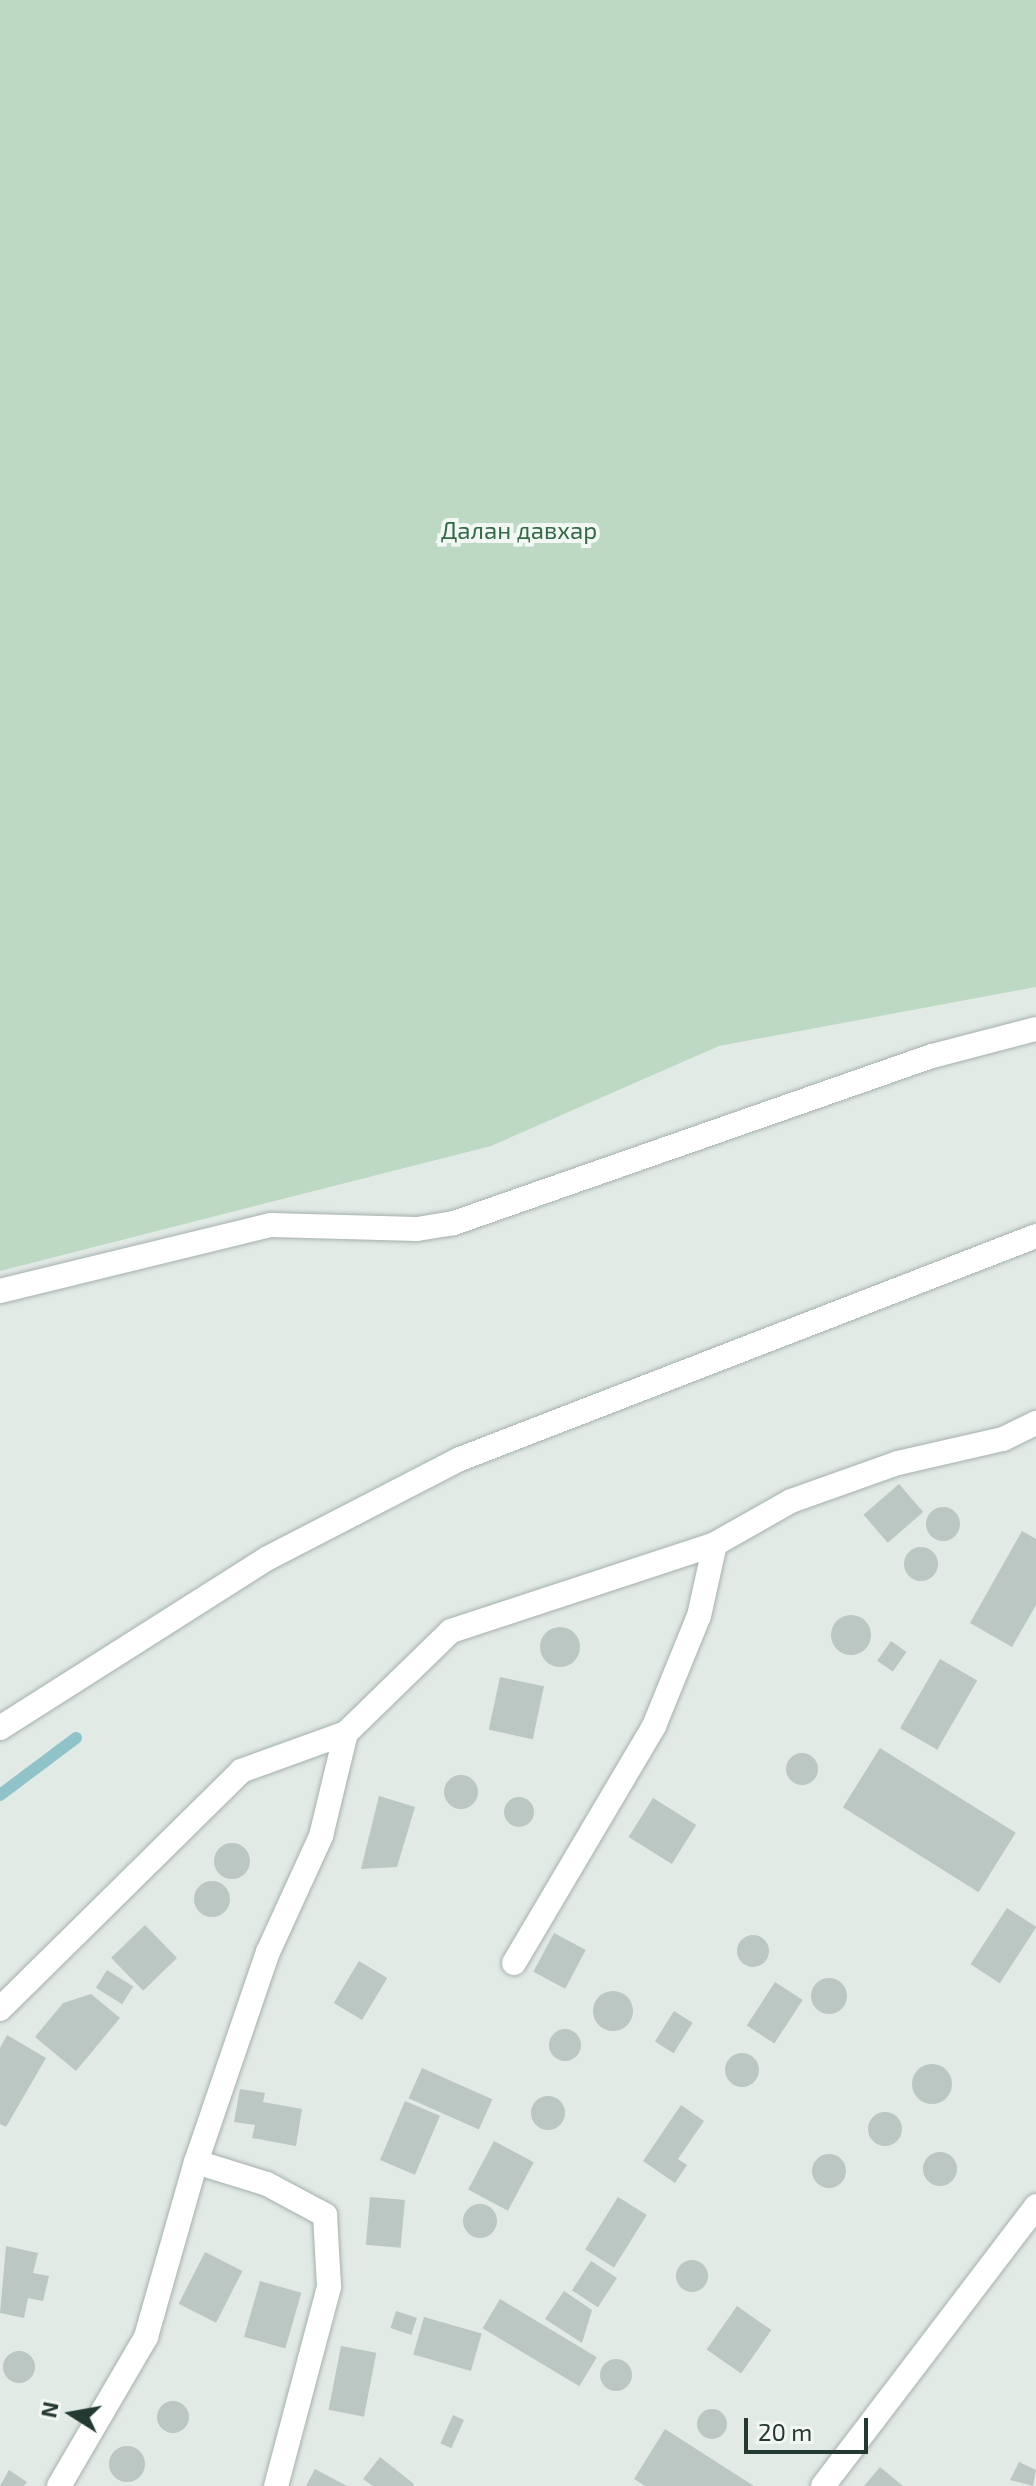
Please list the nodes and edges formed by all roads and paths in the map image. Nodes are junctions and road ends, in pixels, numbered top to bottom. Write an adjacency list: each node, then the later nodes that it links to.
1 (1036, 1029): 3 (street)
2 (1036, 1236): 6 (street)
3 (0, 1291)
4 (1036, 1423): 5 (street)
5 (715, 1544): 7 (street); 8 (street)
6 (0, 1728)
7 (346, 1733): 9 (street); 10 (street)
8 (514, 1963)
9 (0, 2009)
10 (196, 2162): 12 (street); 13 (street)
11 (1036, 2206): 14 (street)
12 (59, 2486)
13 (276, 2486)
14 (823, 2486)

